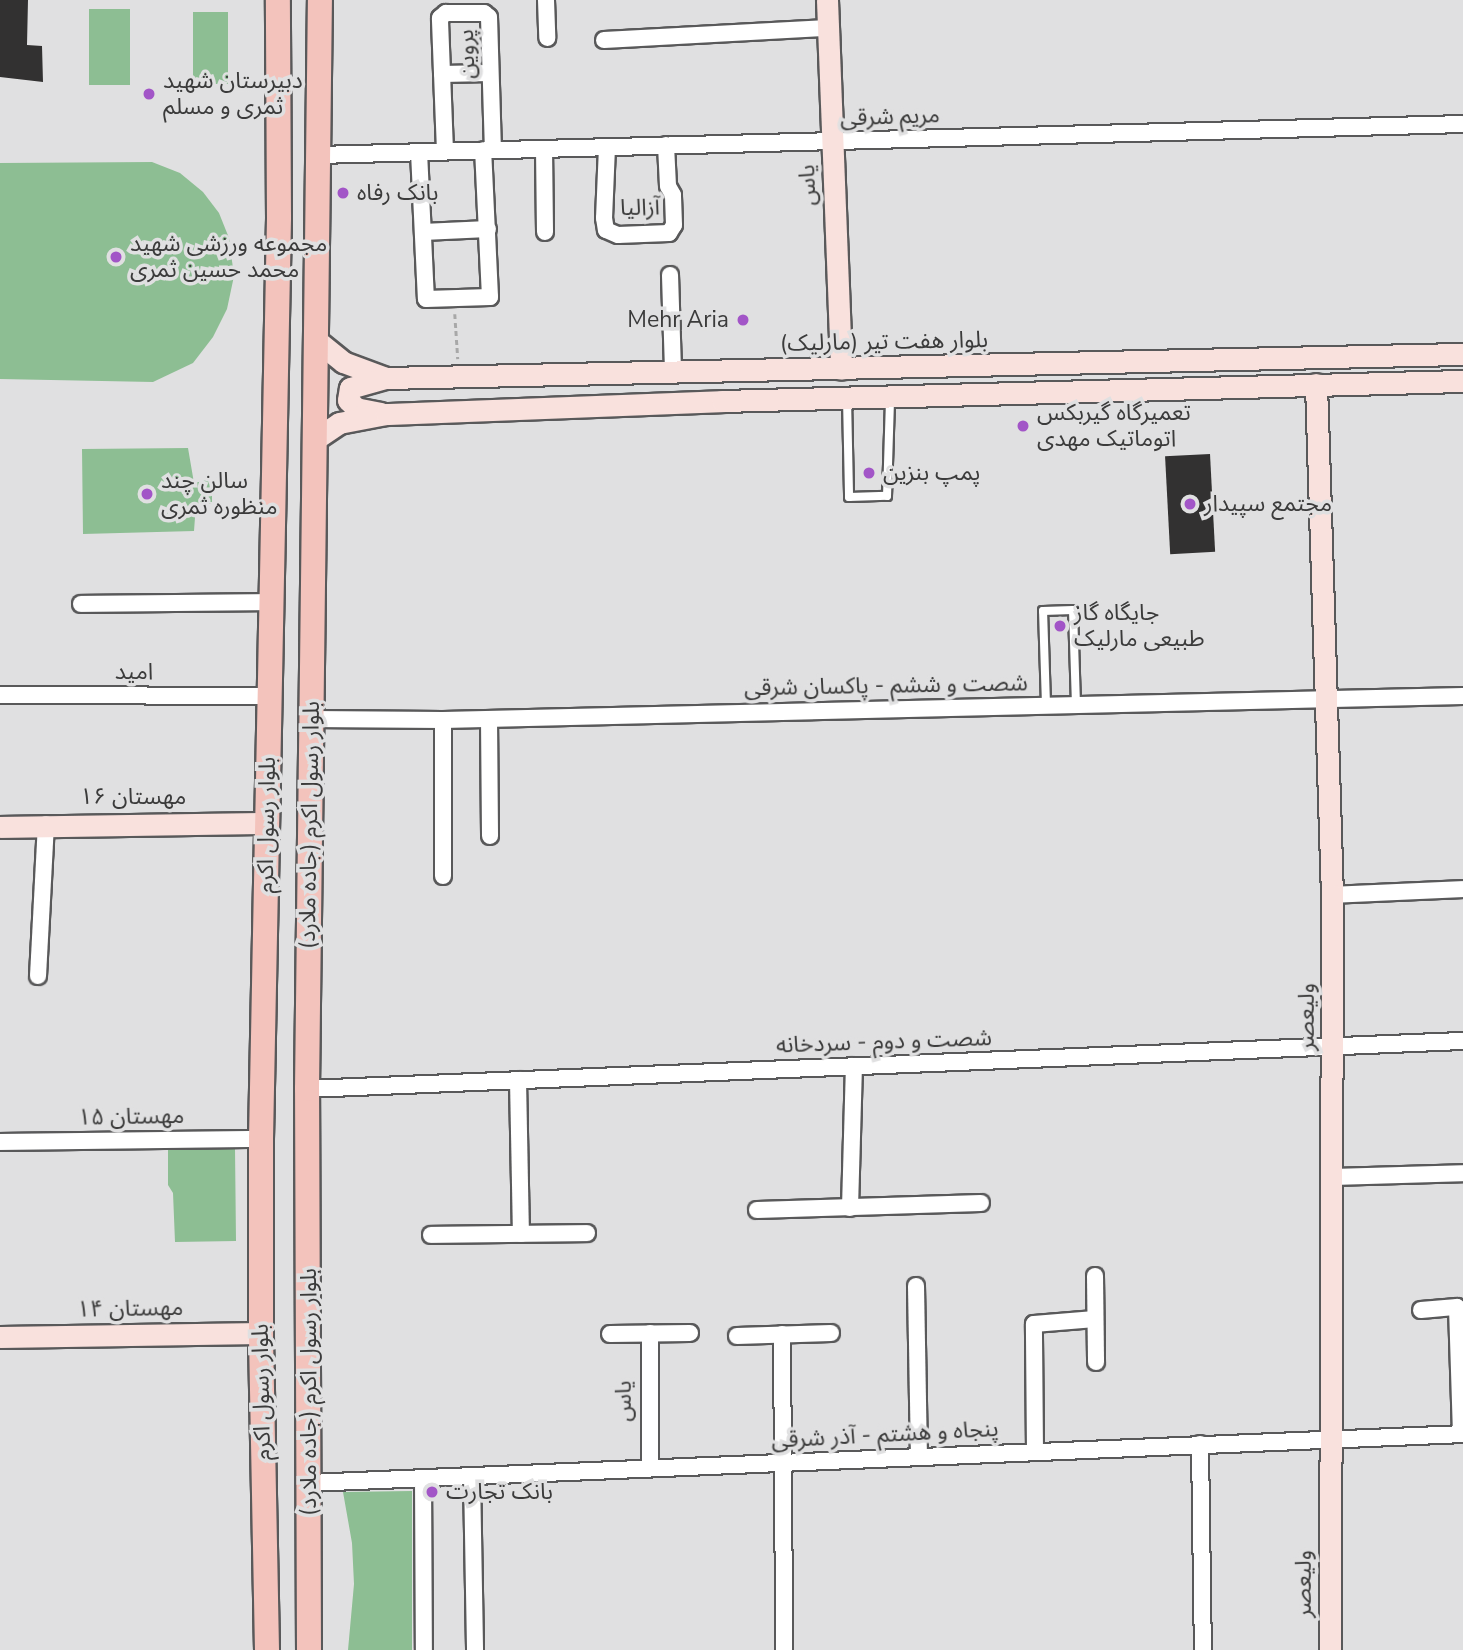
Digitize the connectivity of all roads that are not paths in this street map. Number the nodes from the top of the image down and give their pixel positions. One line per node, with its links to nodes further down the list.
1 (258, 0): 7 (main road)
2 (278, 0): 7 (main road, بلوار رسول اکرم)
3 (320, 0): 20 (main road, بلوار رسول اکرم (جاده ملارد))
4 (545, 0): 8 (street)
5 (827, 0): 6 (main road, یاس)
6 (828, 28): 9 (street); 13 (main road, یاس)
7 (276, 33): 36 (main road, بلوار رسول اکرم)
8 (547, 38)
9 (604, 40)
10 (490, 73): 11 (street); 11 (street, پروین); 17 (street, پروین)
11 (442, 74): 18 (street, پروین)
12 (1463, 124): 13 (street, مریم شرقی)
13 (832, 141): 14 (street, مریم شرقی); 27 (main road, یاس)
14 (666, 145): 15 (street, مریم شرقی); 15 (street, آزالیا)
15 (607, 147): 16 (street, مریم شرقی)
16 (544, 149): 17 (street, مریم شرقی); 23 (street)
17 (488, 150): 18 (street, مریم شرقی); 21 (street, پروین)
18 (445, 151): 19 (street, مریم شرقی)
19 (419, 152): 20 (street, مریم شرقی); 22 (street)
20 (318, 155): 25 (main road, بلوار رسول اکرم (جاده ملارد))
21 (488, 229): 22 (street); 22 (street, پروین)
22 (423, 232)
23 (545, 232)
24 (670, 275): 28 (street)
25 (316, 340): 29 (main road, بلوار هفت تیر (مارلیک)); 35 (main road, بلوار رسول اکرم (جاده ملارد))
26 (1463, 354): 27 (main road, بلوار هفت تیر (مارلیک))
27 (841, 369): 28 (main road, بلوار هفت تیر (مارلیک))
28 (673, 373): 29 (main road, بلوار هفت تیر (مارلیک))
29 (386, 378): 34 (main road)
30 (1463, 382): 31 (main road)
31 (1316, 384): 32 (main road); 41 (main road, ولیعصر)
32 (890, 397): 33 (main road); 33 (lane)
33 (847, 398): 34 (main road)
34 (386, 414): 35 (main road)
35 (314, 440): 44 (main road, بلوار رسول اکرم (جاده ملارد))
36 (270, 602): 37 (street); 39 (main road, بلوار رسول اکرم)
37 (81, 604)
38 (0, 695): 39 (street, امید)
39 (269, 696): 47 (main road, بلوار رسول اکرم)
40 (1463, 696): 41 (street, شصت و ششم - پاکسان شرقی)
41 (1325, 700): 43 (street, شصت و ششم - پاکسان شرقی); 53 (main road, ولیعصر)
42 (1046, 705): 43 (street, شصت و ششم - پاکسان شرقی); 43 (lane); 45 (street, شصت و ششم - پاکسان شرقی)
43 (1076, 705)
44 (311, 719): 46 (street, شصت و ششم - پاکسان شرقی); 59 (main road, بلوار رسول اکرم (جاده ملارد))
45 (489, 719): 46 (street, شصت و ششم - پاکسان شرقی); 50 (street)
46 (443, 720): 51 (street)
47 (267, 823): 48 (main road, مهستان ۱۶); 60 (main road, بلوار رسول اکرم)
48 (46, 824): 49 (main road, مهستان ۱۶); 54 (street)
49 (0, 827)
50 (490, 836)
51 (443, 876)
52 (1463, 890): 53 (street)
53 (1332, 895): 56 (main road, ولیعصر)
54 (38, 976)
55 (1463, 1041): 56 (street, شصت و دوم - سردخانه)
56 (1333, 1045): 57 (street, شصت و دوم - سردخانه); 63 (main road, ولیعصر)
57 (853, 1066): 58 (street, شصت و دوم - سردخانه); 65 (street)
58 (518, 1080): 59 (street, شصت و دوم - سردخانه); 68 (street)
59 (307, 1089): 92 (main road, بلوار رسول اکرم (جاده ملارد))
60 (261, 1139): 61 (street, مهستان ۱۵); 74 (main road, بلوار رسول اکرم)
61 (0, 1142)
62 (1463, 1173): 63 (street)
63 (1332, 1177): 84 (main road, ولیعصر)
64 (981, 1203): 65 (street)
65 (850, 1208): 66 (street)
66 (757, 1210)
67 (587, 1233): 68 (street)
68 (521, 1234): 69 (street)
69 (431, 1236)
70 (1095, 1276): 73 (street)
71 (916, 1286): 87 (street)
72 (1421, 1310): 83 (street)
73 (1095, 1319): 82 (street); 86 (street)
74 (261, 1333): 81 (main road, مهستان ۱۴); 93 (main road, بلوار رسول اکرم)
75 (650, 1333): 76 (street); 78 (street); 89 (street, یاس)
76 (690, 1333)
77 (831, 1333): 79 (street)
78 (610, 1334)
79 (782, 1334): 80 (street); 88 (street)
80 (737, 1336)
81 (0, 1337)
82 (1096, 1362)
83 (1462, 1434): 84 (street, پنجاه و هشتم - آذر شرقی)
84 (1330, 1438): 85 (street, پنجاه و هشتم - آذر شرقی); 99 (main road, ولیعصر)
85 (1200, 1444): 86 (street, پنجاه و هشتم - آذر شرقی); 98 (street)
86 (1035, 1451): 87 (street, پنجاه و هشتم - آذر شرقی)
87 (919, 1456): 88 (street, پنجاه و هشتم - آذر شرقی)
88 (782, 1462): 89 (street, پنجاه و هشتم - آذر شرقی); 97 (street)
89 (650, 1468): 90 (street, پنجاه و هشتم - آذر شرقی)
90 (472, 1476): 91 (street, پنجاه و هشتم - آذر شرقی); 96 (street)
91 (423, 1478): 92 (street, پنجاه و هشتم - آذر شرقی); 95 (street)
92 (309, 1483): 94 (main road, بلوار رسول اکرم (جاده ملارد))
93 (267, 1650)
94 (309, 1650)
95 (424, 1650)
96 (475, 1650)
97 (784, 1650)
98 (1203, 1650)
99 (1330, 1650)

